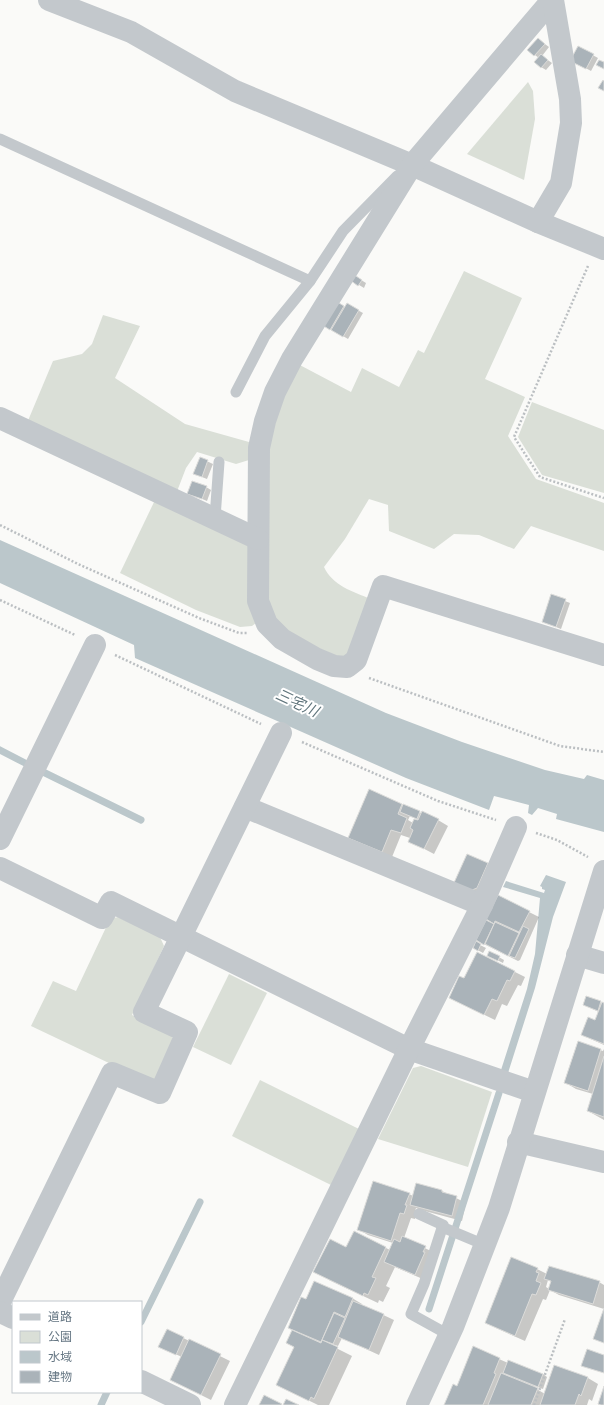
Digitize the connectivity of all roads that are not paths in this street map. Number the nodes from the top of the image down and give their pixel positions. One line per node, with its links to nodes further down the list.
1 (49, 0): 4 (street)
2 (552, 0): 4 (street); 5 (street)
3 (0, 138): 7 (lane)
4 (412, 165): 5 (street); 7 (lane); 12 (street)
5 (538, 222): 6 (street)
6 (600, 248)
7 (310, 280): 8 (lane)
8 (236, 392)
9 (0, 418): 11 (street)
10 (219, 462): 11 (lane)
11 (214, 518): 12 (street)
12 (258, 539): 14 (street)
13 (95, 645): 18 (street)
14 (604, 654)
15 (281, 733): 16 (street)
16 (245, 807): 21 (street); 22 (street)
17 (516, 827): 21 (street)
18 (0, 839)
19 (597, 865): 23 (street)
20 (0, 868): 22 (street)
21 (482, 905): 25 (street)
22 (181, 937): 25 (street); 32 (street)
23 (577, 955): 24 (street); 26 (street)
24 (604, 963)
25 (410, 1049): 26 (street); 38 (street)
26 (534, 1092): 27 (street)
27 (518, 1142): 28 (street); 31 (street)
28 (604, 1162)
29 (419, 1214): 30 (lane)
30 (444, 1229): 31 (lane); 35 (lane)
31 (485, 1245): 35 (street)
32 (0, 1302)
33 (0, 1312): 34 (street)
34 (12, 1318)
35 (450, 1335): 39 (street)
36 (142, 1381): 37 (street)
37 (190, 1405)
38 (235, 1405)
39 (417, 1405)

